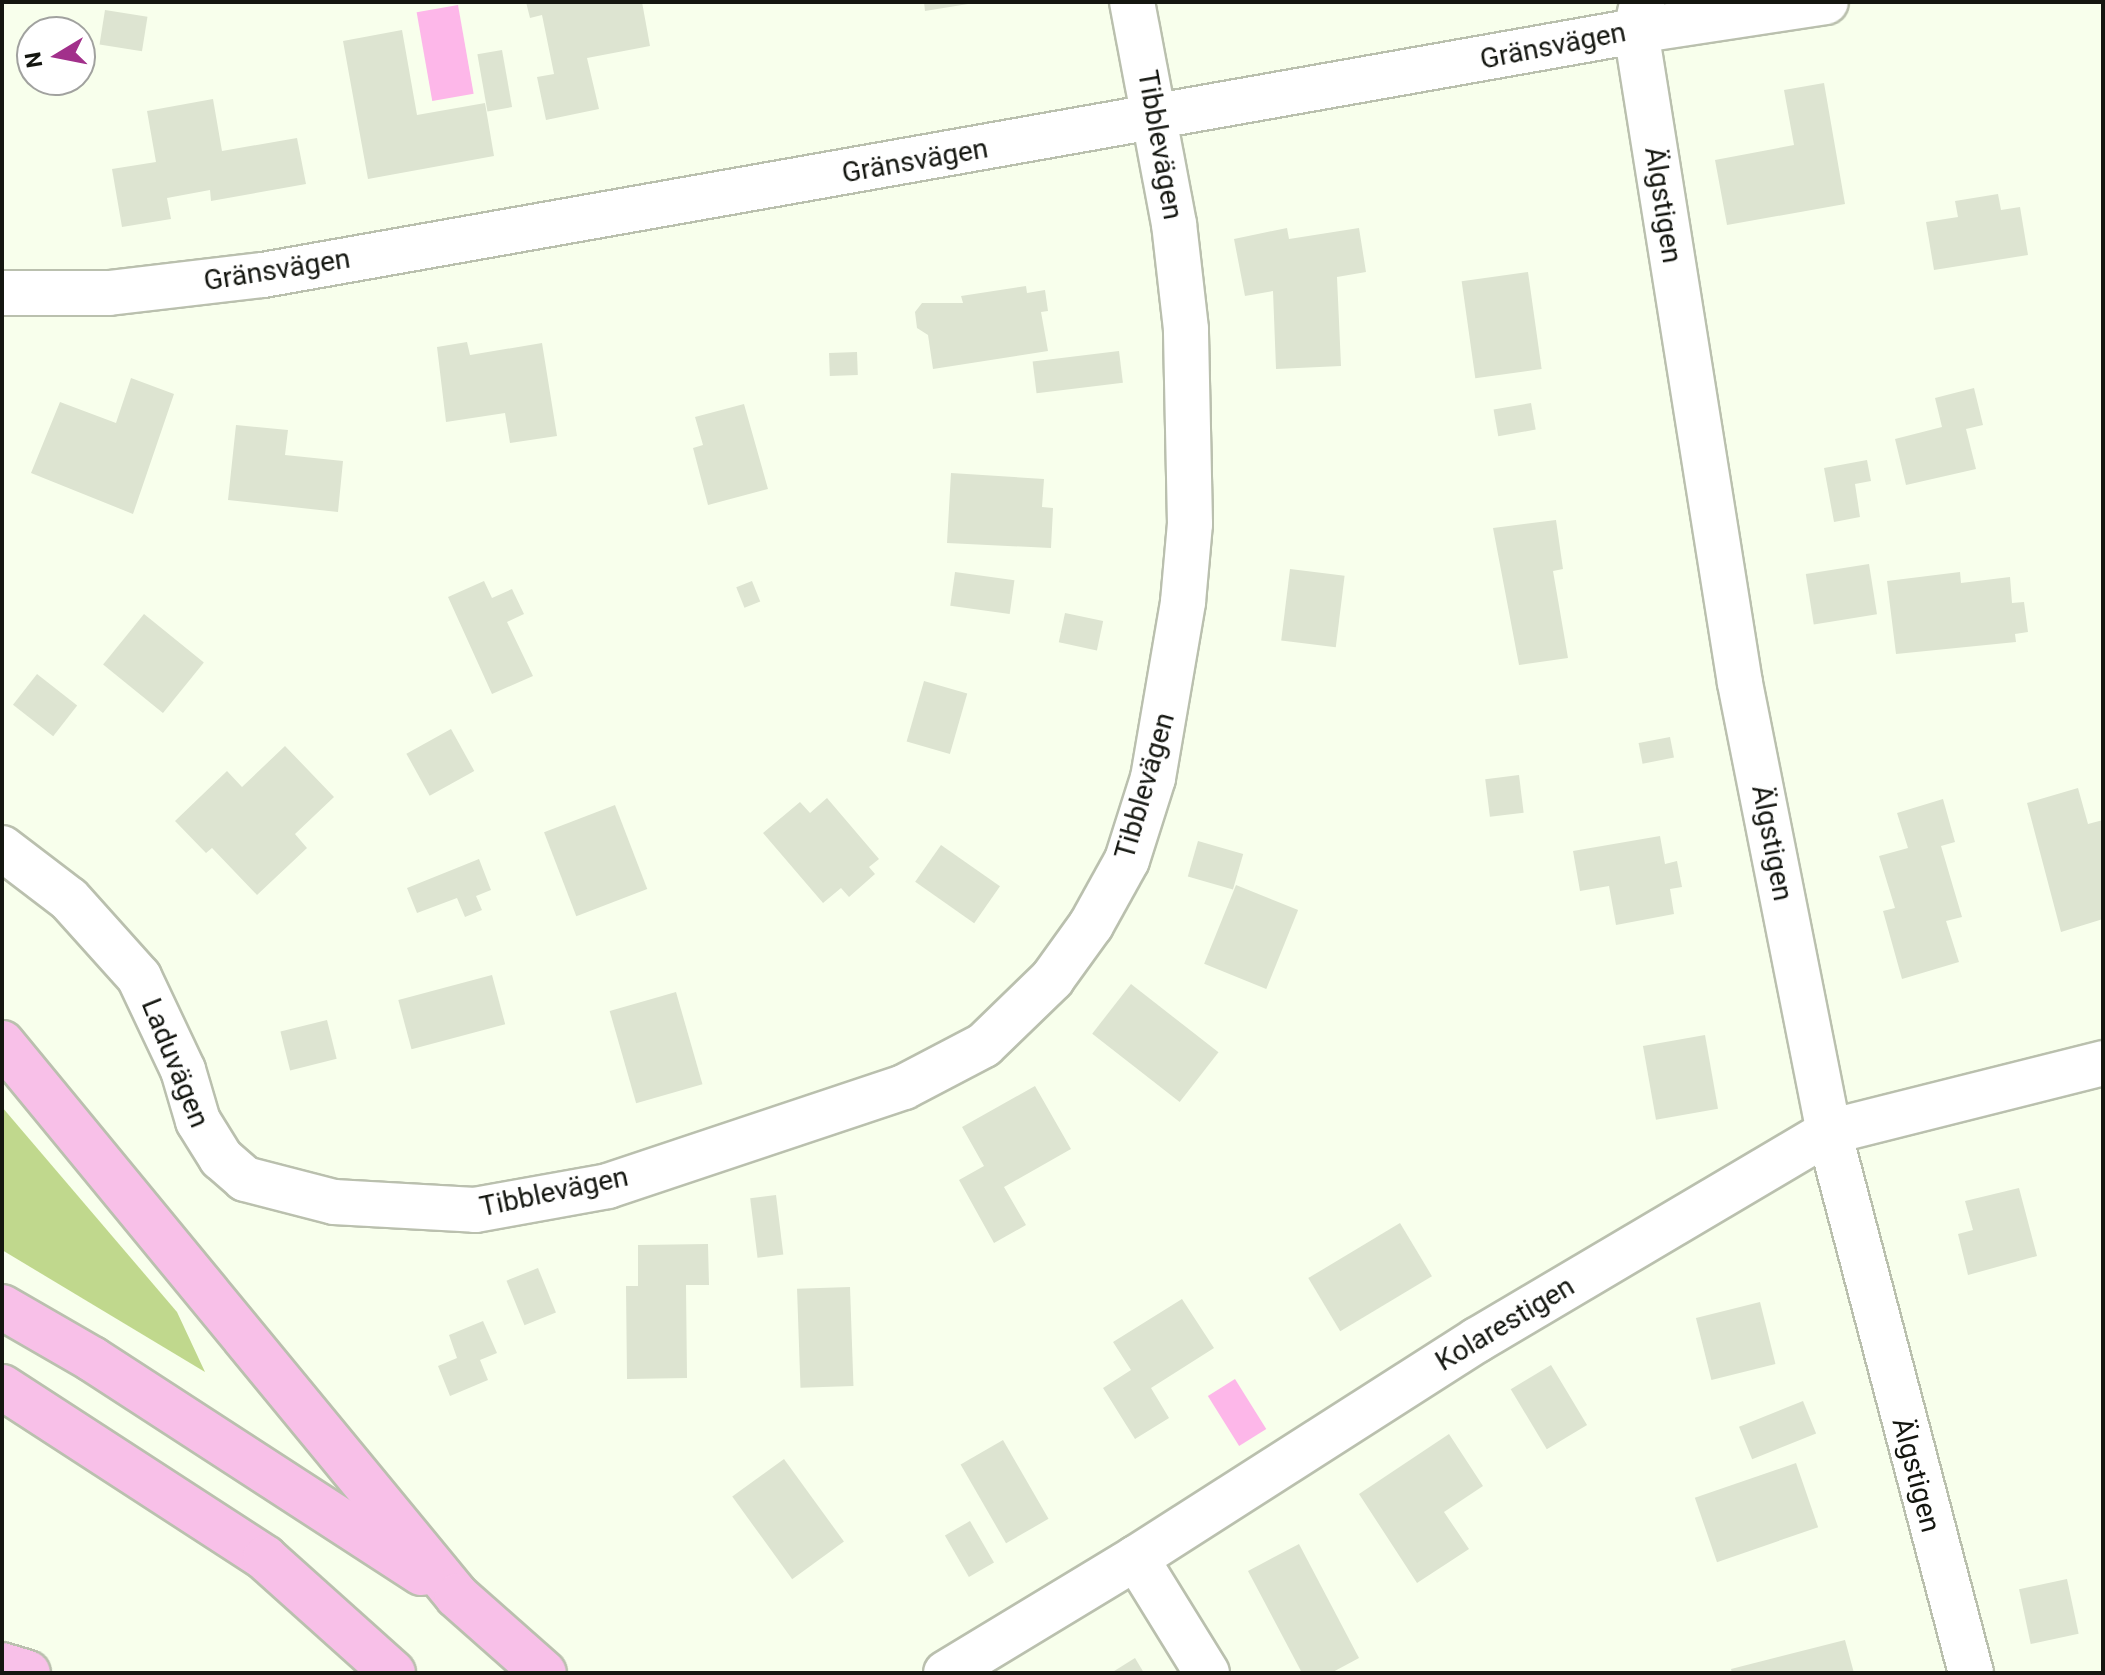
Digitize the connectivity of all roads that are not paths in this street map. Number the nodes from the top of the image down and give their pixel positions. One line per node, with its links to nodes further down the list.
1 (1132, 2): 4 (street, Tibblevägen)
2 (1826, 2): 3 (street, Gränsvägen)
3 (1639, 16): 4 (street, Gränsvägen); 9 (street, Älgstigen)
4 (1153, 120): 5 (street, Gränsvägen); 10 (street, Tibblevägen)
5 (2, 293)
6 (2, 848): 10 (street, Laduvägen)
7 (2, 1043): 14 (highway)
8 (2103, 1063): 9 (street, Kolarestigen)
9 (1829, 1132): 13 (street, Kolarestigen); 21 (street, Älgstigen)
10 (245, 1179)
11 (2, 1307): 14 (highway)
12 (2, 1387): 17 (highway)
13 (1136, 1558): 19 (street, Kolarestigen); 20 (street)
14 (457, 1596): 18 (highway)
15 (2, 1665): 16 (highway)
16 (28, 1673)
17 (393, 1673)
18 (544, 1673)
19 (946, 1673)
20 (1207, 1673)
21 (1971, 1673)

